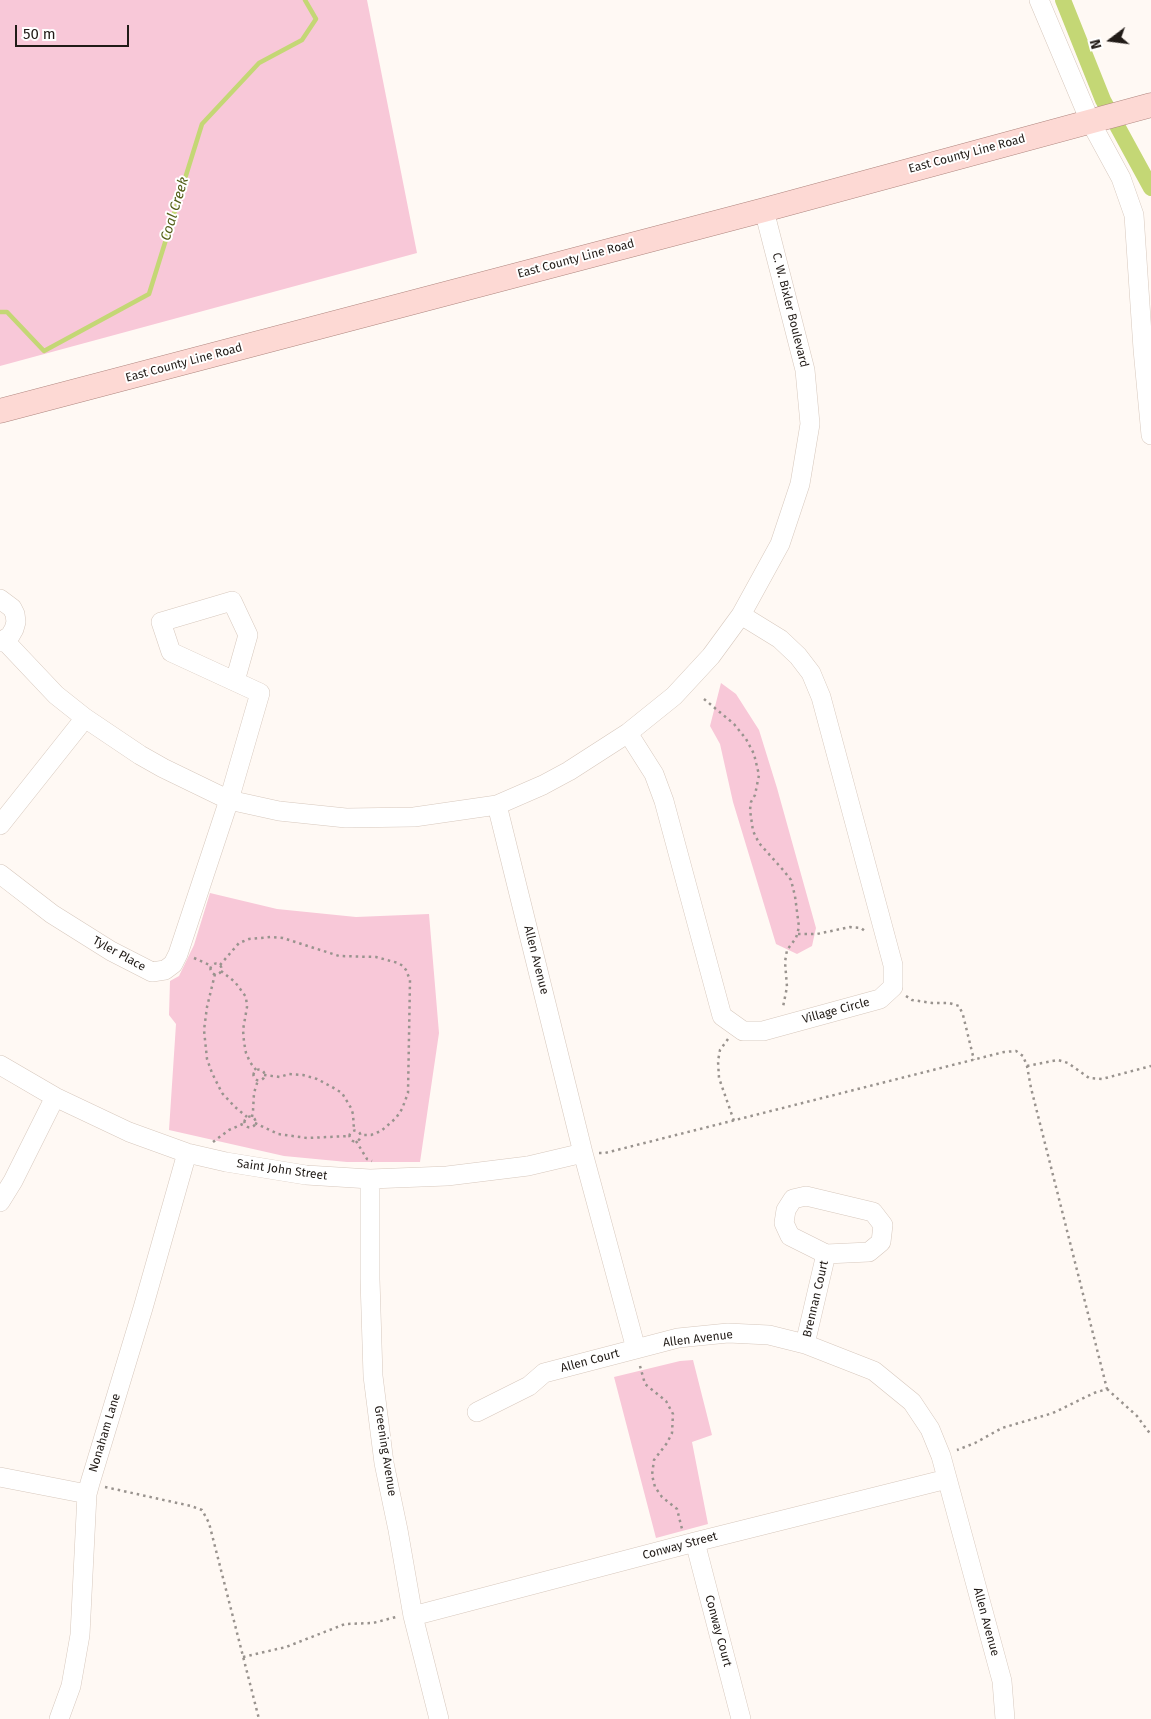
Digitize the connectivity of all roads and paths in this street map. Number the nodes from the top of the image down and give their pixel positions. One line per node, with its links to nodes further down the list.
1 (1039, 0): 3 (street)
2 (1151, 104): 3 (main road, East County Line Road)
3 (1091, 121): 4 (main road, East County Line Road); 6 (street)
4 (764, 210): 5 (main road, East County Line Road); 8 (street, C. W. Bixler Boulevard)
5 (0, 411)
6 (1151, 435)
7 (2, 598): 9 (street)
8 (741, 615): 13 (street, C. W. Bixler Boulevard); 23 (street)
9 (2, 641): 12 (street, C. W. Bixler Boulevard)
10 (234, 681): 10 (street); 14 (street, Tyler Place)
11 (704, 699): 19 (path)
12 (85, 718): 14 (street, C. W. Bixler Boulevard); 16 (street)
13 (628, 733): 15 (street, C. W. Bixler Boulevard); 25 (street)
14 (229, 800): 15 (street, C. W. Bixler Boulevard); 17 (street, Tyler Place)
15 (497, 805): 44 (street, Allen Avenue)
16 (0, 825)
17 (0, 874)
18 (867, 932): 19 (path)
19 (798, 934): 24 (path)
20 (220, 965): 21 (path); 22 (path); 40 (path)
21 (221, 971): 22 (path); 30 (path)
22 (215, 974): 34 (path)
23 (893, 987): 25 (street, Village Circle); 26 (path)
24 (783, 1008)
25 (736, 1026): 36 (path)
26 (974, 1060): 28 (path); 36 (path)
27 (0, 1065): 33 (street, Saint John Street)
28 (1027, 1066): 29 (path); 51 (path)
29 (1151, 1066)
30 (256, 1070): 31 (path); 32 (path)
31 (264, 1075): 32 (path); 39 (path)
32 (258, 1080): 35 (path)
33 (55, 1097): 43 (street, Saint John Street); 47 (street)
34 (247, 1117): 35 (path); 38 (path)
35 (252, 1117): 37 (path)
36 (734, 1121): 44 (path)
37 (255, 1123): 38 (path); 41 (path)
38 (245, 1124): 45 (path)
39 (354, 1130): 40 (path); 41 (path)
40 (361, 1135): 42 (path)
41 (350, 1136): 42 (path)
42 (356, 1141): 46 (path)
43 (187, 1153): 45 (street, Saint John Street); 57 (street, Nonaham Lane)
44 (583, 1153): 46 (street, Saint John Street); 50 (street, Allen Avenue)
45 (208, 1158): 46 (street, Saint John Street)
46 (376, 1179): 59 (street, Greening Avenue)
47 (0, 1202)
48 (826, 1254): 48 (street, Brennan Court); 49 (street, Brennan Court)
49 (805, 1344): 50 (street, Allen Avenue); 54 (street, Allen Avenue)
50 (636, 1349): 52 (street, Allen Court); 58 (path)
51 (1107, 1389): 53 (path); 54 (path)
52 (477, 1412)
53 (1151, 1435)
54 (941, 1456): 56 (street, Allen Avenue)
55 (0, 1477): 57 (street)
56 (947, 1479): 58 (street, Conway Street); 65 (street, Allen Avenue)
57 (88, 1489): 60 (path); 61 (street, Nonaham Lane)
58 (690, 1543): 59 (street, Conway Street); 64 (street, Conway Court)
59 (413, 1614): 60 (path); 63 (street, Greening Avenue)
60 (243, 1657): 62 (path)
61 (59, 1719)
62 (259, 1719)
63 (439, 1719)
64 (741, 1719)
65 (1005, 1719)

